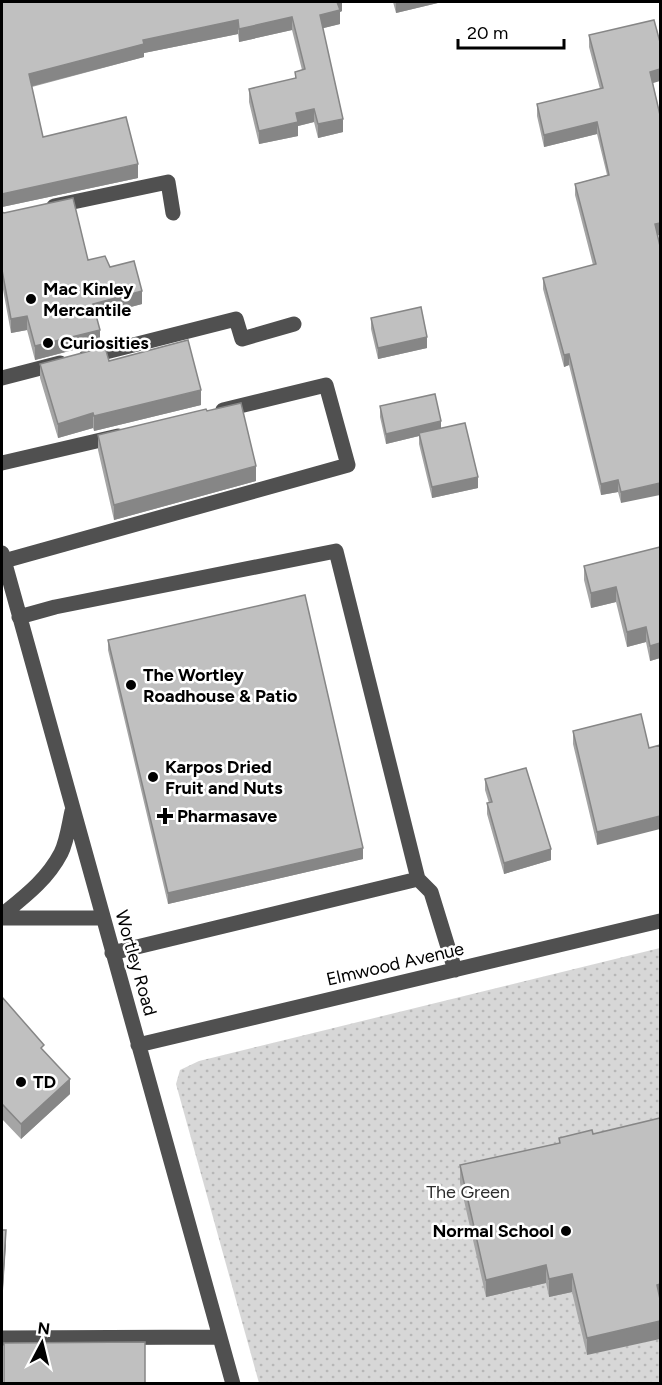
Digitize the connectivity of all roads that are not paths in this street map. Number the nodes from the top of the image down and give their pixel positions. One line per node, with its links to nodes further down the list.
1 (35, 210): 2 (street)
2 (173, 213)
3 (294, 324): 4 (street)
4 (2, 378)
5 (211, 413): 8 (street)
6 (130, 433): 7 (street)
7 (2, 463)
8 (3, 557): 9 (street, Wortley Road)
9 (19, 617): 10 (street, Wortley Road); 11 (street)
10 (73, 808): 12 (street); 13 (street, Wortley Road)
11 (418, 879): 15 (street); 16 (street)
12 (2, 917): 13 (street)
13 (103, 918): 15 (street, Wortley Road)
14 (660, 921): 16 (street, Elmwood Avenue)
15 (112, 953): 17 (street, Wortley Road)
16 (455, 970): 17 (street, Elmwood Avenue)
17 (138, 1045): 18 (street, Wortley Road)
18 (220, 1337): 19 (street); 20 (street, Wortley Road)
19 (2, 1338)
20 (233, 1383)

